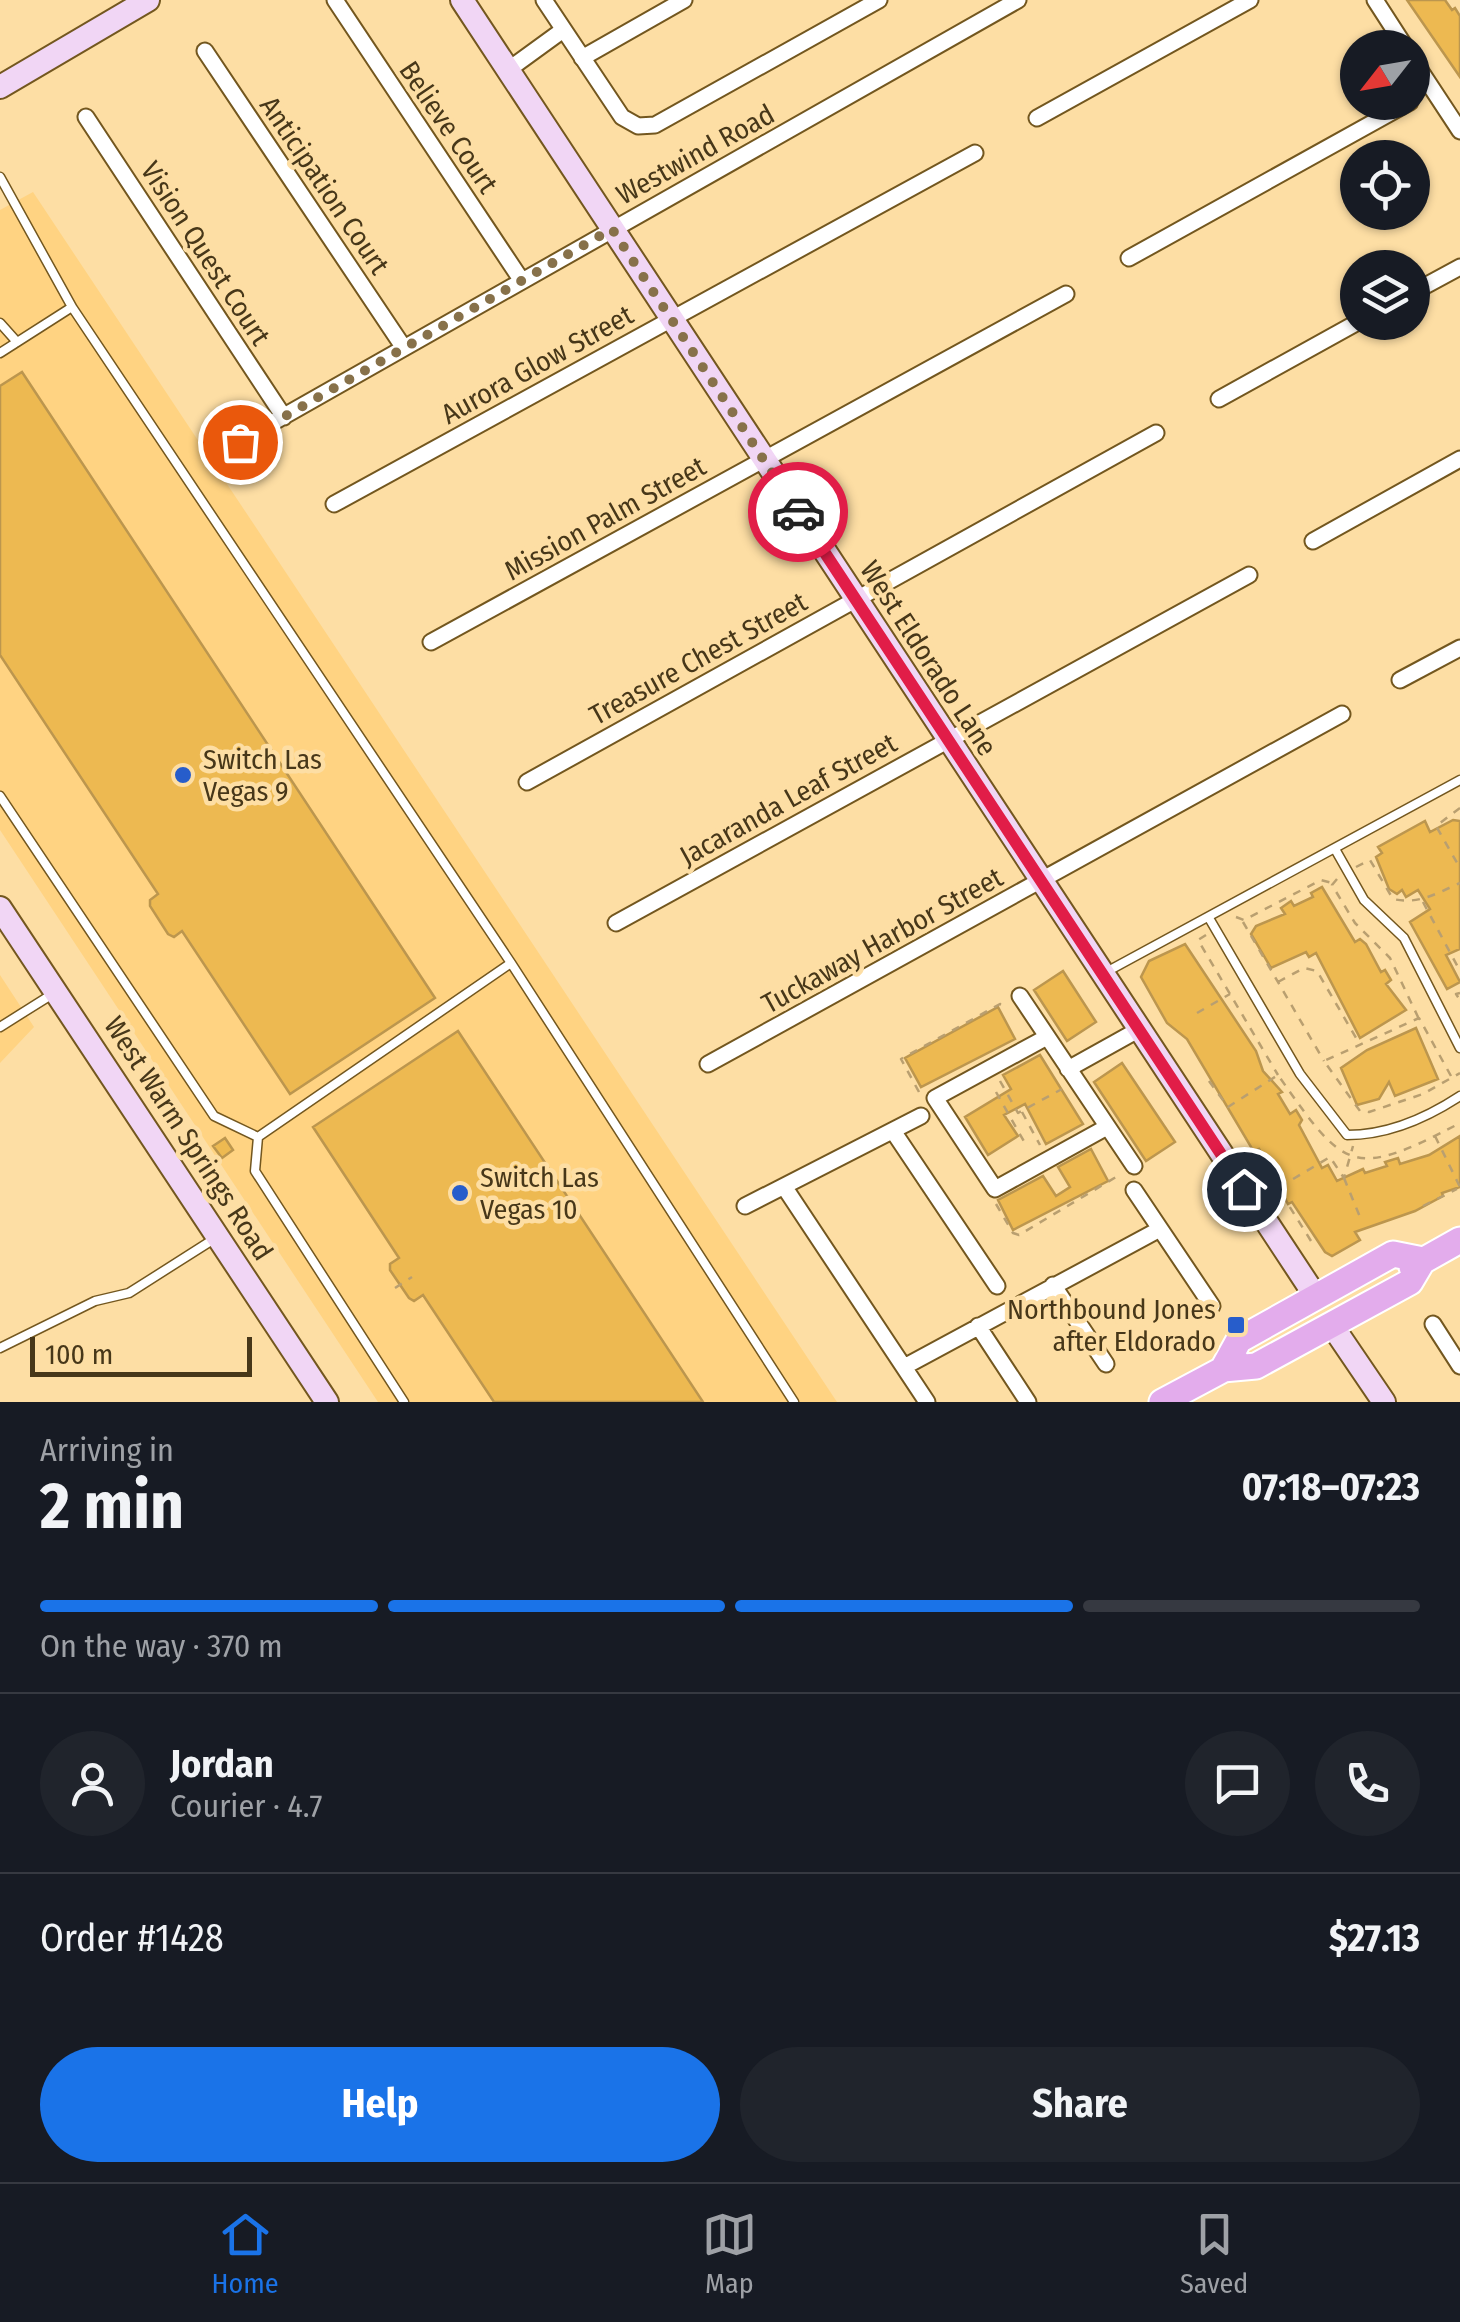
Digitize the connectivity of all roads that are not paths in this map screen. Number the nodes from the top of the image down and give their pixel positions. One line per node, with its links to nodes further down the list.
1 (148, 0): 16 (street)
2 (335, 0): 28 (street, Believe Court)
3 (462, 0): 14 (street, West Eldorado Lane)
4 (544, 0): 10 (street)
5 (684, 0): 13 (street)
6 (879, 0): 13 (street)
7 (1018, 0): 25 (street, Westwind Road)
8 (1250, 0): 20 (street)
9 (1375, 0): 11 (street)
10 (563, 30): 13 (street); 14 (street)
11 (1394, 30)
12 (205, 51): 36 (street, Anticipation Court)
13 (582, 58)
14 (508, 70): 25 (street, West Eldorado Lane)
15 (1430, 85): 17 (street)
16 (0, 88)
17 (1433, 90): 18 (street); 22 (street)
18 (1430, 92)
19 (86, 117): 39 (street, Vision Quest Court)
20 (1037, 118)
21 (1378, 120): 26 (street)
22 (1460, 131)
23 (975, 153): 32 (street, Aurora Glow Street)
24 (0, 177): 31 (lane)
25 (612, 229): 28 (street, Westwind Road); 32 (street, West Eldorado Lane)
26 (1129, 258)
27 (1460, 266): 29 (street)
28 (522, 281): 36 (street, Westwind Road)
29 (1430, 283)
30 (1066, 294): 43 (street, Mission Palm Street)
31 (72, 306): 35 (lane); 61 (lane)
32 (672, 320): 43 (street, West Eldorado Lane); 44 (street, Aurora Glow Street)
33 (0, 323): 35 (lane)
34 (1340, 332): 38 (street)
35 (16, 342): 37 (lane)
36 (404, 348): 39 (street, Westwind Road)
37 (0, 353)
38 (1219, 400)
39 (284, 417): 41 (street, Westwind Road)
40 (1156, 434): 47 (street, Treasure Chest Street)
41 (240, 442)
42 (1460, 459): 45 (street)
43 (764, 460): 47 (street, West Eldorado Lane); 48 (street, Mission Palm Street)
44 (334, 504)
45 (1312, 541)
46 (1249, 575): 52 (street, Jacaranda Leaf Street)
47 (855, 600): 52 (street, West Eldorado Lane); 54 (street, Treasure Chest Street)
48 (431, 642)
49 (1460, 648): 50 (street)
50 (1400, 680)
51 (1342, 714): 57 (street, Tuckaway Harbor Street)
52 (947, 740): 57 (street, West Eldorado Lane); 60 (street, Jacaranda Leaf Street)
53 (1460, 780): 56 (lane)
54 (527, 782)
55 (0, 796): 75 (lane)
56 (1335, 849): 59 (lane); 68 (lane)
57 (1040, 882): 62 (street, West Eldorado Lane); 69 (street, Tuckaway Harbor Street)
58 (0, 908): 63 (street, West Warm Springs Road)
59 (1211, 922): 62 (lane); 71 (lane)
60 (616, 923)
61 (511, 963): 75 (lane); 98 (lane)
62 (1102, 975): 66 (street, West Eldorado Lane)
63 (56, 992): 65 (lane); 81 (street, West Warm Springs Road)
64 (1020, 996): 67 (street)
65 (0, 1027)
66 (1138, 1030): 70 (street); 86 (street, West Eldorado Lane)
67 (1047, 1036): 70 (street); 73 (street)
68 (1460, 1048)
69 (708, 1064)
70 (1068, 1069): 73 (street)
71 (1460, 1096)
72 (921, 1116): 74 (street)
73 (1108, 1127): 76 (street)
74 (893, 1131): 77 (street); 85 (street)
75 (258, 1137): 97 (lane)
76 (1134, 1166)
77 (786, 1188): 79 (street); 94 (street)
78 (1134, 1190): 80 (street)
79 (745, 1206)
80 (1160, 1229): 84 (street); 87 (street)
81 (218, 1236): 91 (lane); 96 (street, West Warm Springs Road)
82 (1460, 1240): 83 (main road)
83 (1423, 1260): 86 (main road); 88 (main road)
84 (1053, 1285): 90 (street); 92 (street)
85 (997, 1286)
86 (1316, 1297): 95 (main road)
87 (1212, 1306)
88 (1332, 1324): 95 (main road); 102 (street)
89 (1433, 1324): 93 (street)
90 (978, 1326): 94 (street); 100 (street)
91 (0, 1348)
92 (1106, 1364)
93 (1460, 1366)
94 (904, 1367): 99 (street)
95 (1223, 1368): 101 (main road)
96 (327, 1402)
97 (404, 1402)
98 (794, 1402)
99 (928, 1402)
100 (1028, 1402)
101 (1162, 1402)
102 (1384, 1402)

